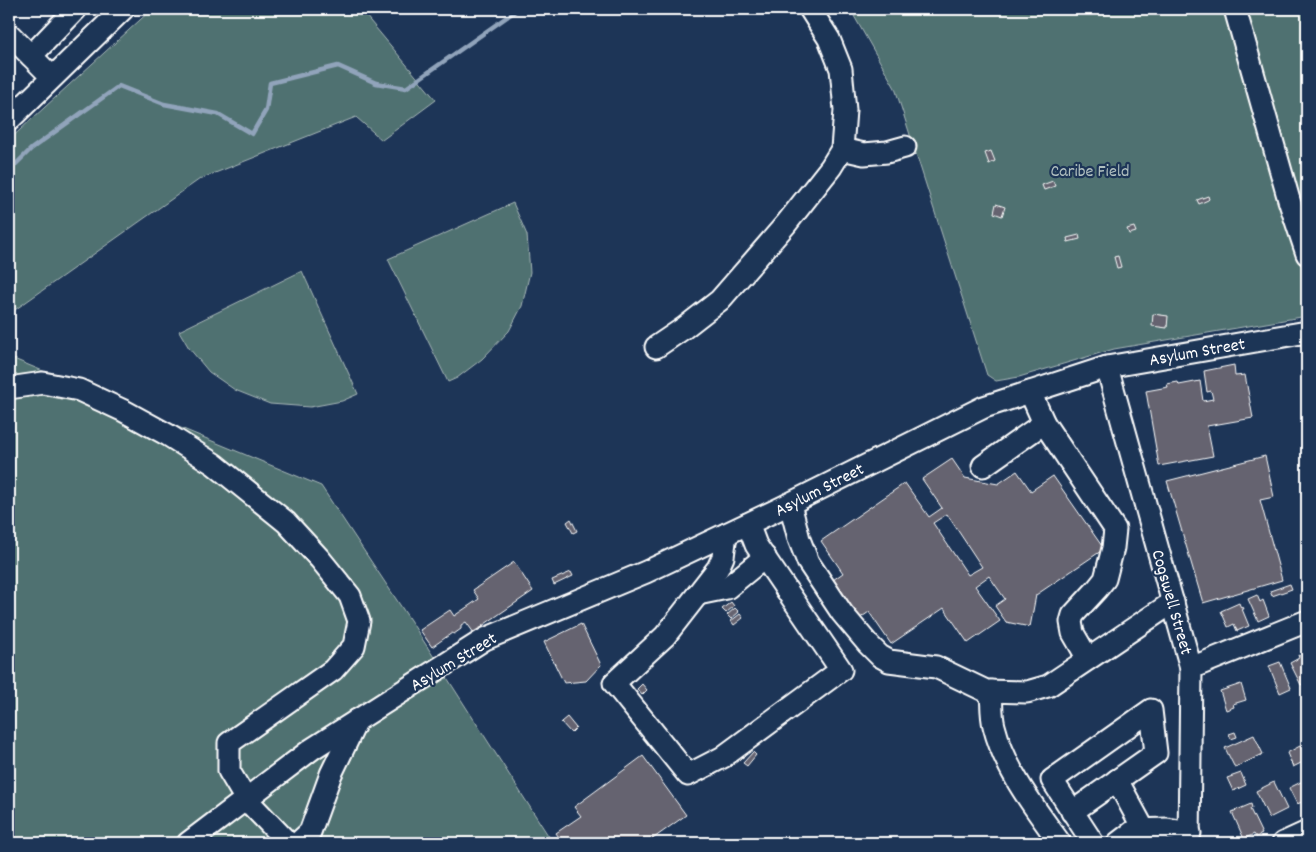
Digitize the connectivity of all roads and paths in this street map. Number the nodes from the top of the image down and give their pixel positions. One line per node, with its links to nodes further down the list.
1 (76, 9): 6 (street)
2 (123, 9): 7 (street)
3 (810, 9): 10 (street)
4 (1235, 9): 11 (street)
5 (9, 34): 6 (street)
6 (31, 56): 7 (street)
7 (52, 78): 8 (street)
8 (9, 120)
9 (905, 147): 10 (street)
10 (842, 149): 13 (street)
11 (1307, 254)
12 (1307, 332): 14 (street, Asylum Street)
13 (656, 347)
14 (1107, 367): 16 (street, Asylum Street); 24 (street, Cogswell Street)
15 (9, 388): 31 (street)
16 (1030, 392): 17 (street); 19 (street, Asylum Street)
17 (1044, 423): 18 (street); 26 (street)
18 (983, 466)
19 (790, 504): 20 (street, Asylum Street); 28 (street)
20 (748, 524): 21 (street, Asylum Street); 22 (street)
21 (726, 534): 23 (street); 29 (street, Asylum Street)
22 (765, 557): 23 (street); 23 (street)
23 (698, 594)
24 (1173, 602): 26 (street); 27 (street, Cogswell Street)
25 (1307, 621): 27 (street)
26 (1088, 659): 28 (street)
27 (1192, 668): 35 (street, Cogswell Street)
28 (991, 691): 39 (street)
29 (357, 720): 31 (street, Asylum Street); 38 (street)
30 (1117, 780): 32 (street); 32 (street); 33 (street)
31 (245, 798): 36 (street, Asylum Street); 37 (street)
32 (1072, 812): 40 (street)
33 (1144, 830): 35 (street); 41 (street)
34 (1307, 832): 42 (street)
35 (1189, 838)
36 (188, 843)
37 (288, 843)
38 (298, 843)
39 (1060, 843)
40 (1093, 843)
41 (1118, 843)
42 (1283, 843)

